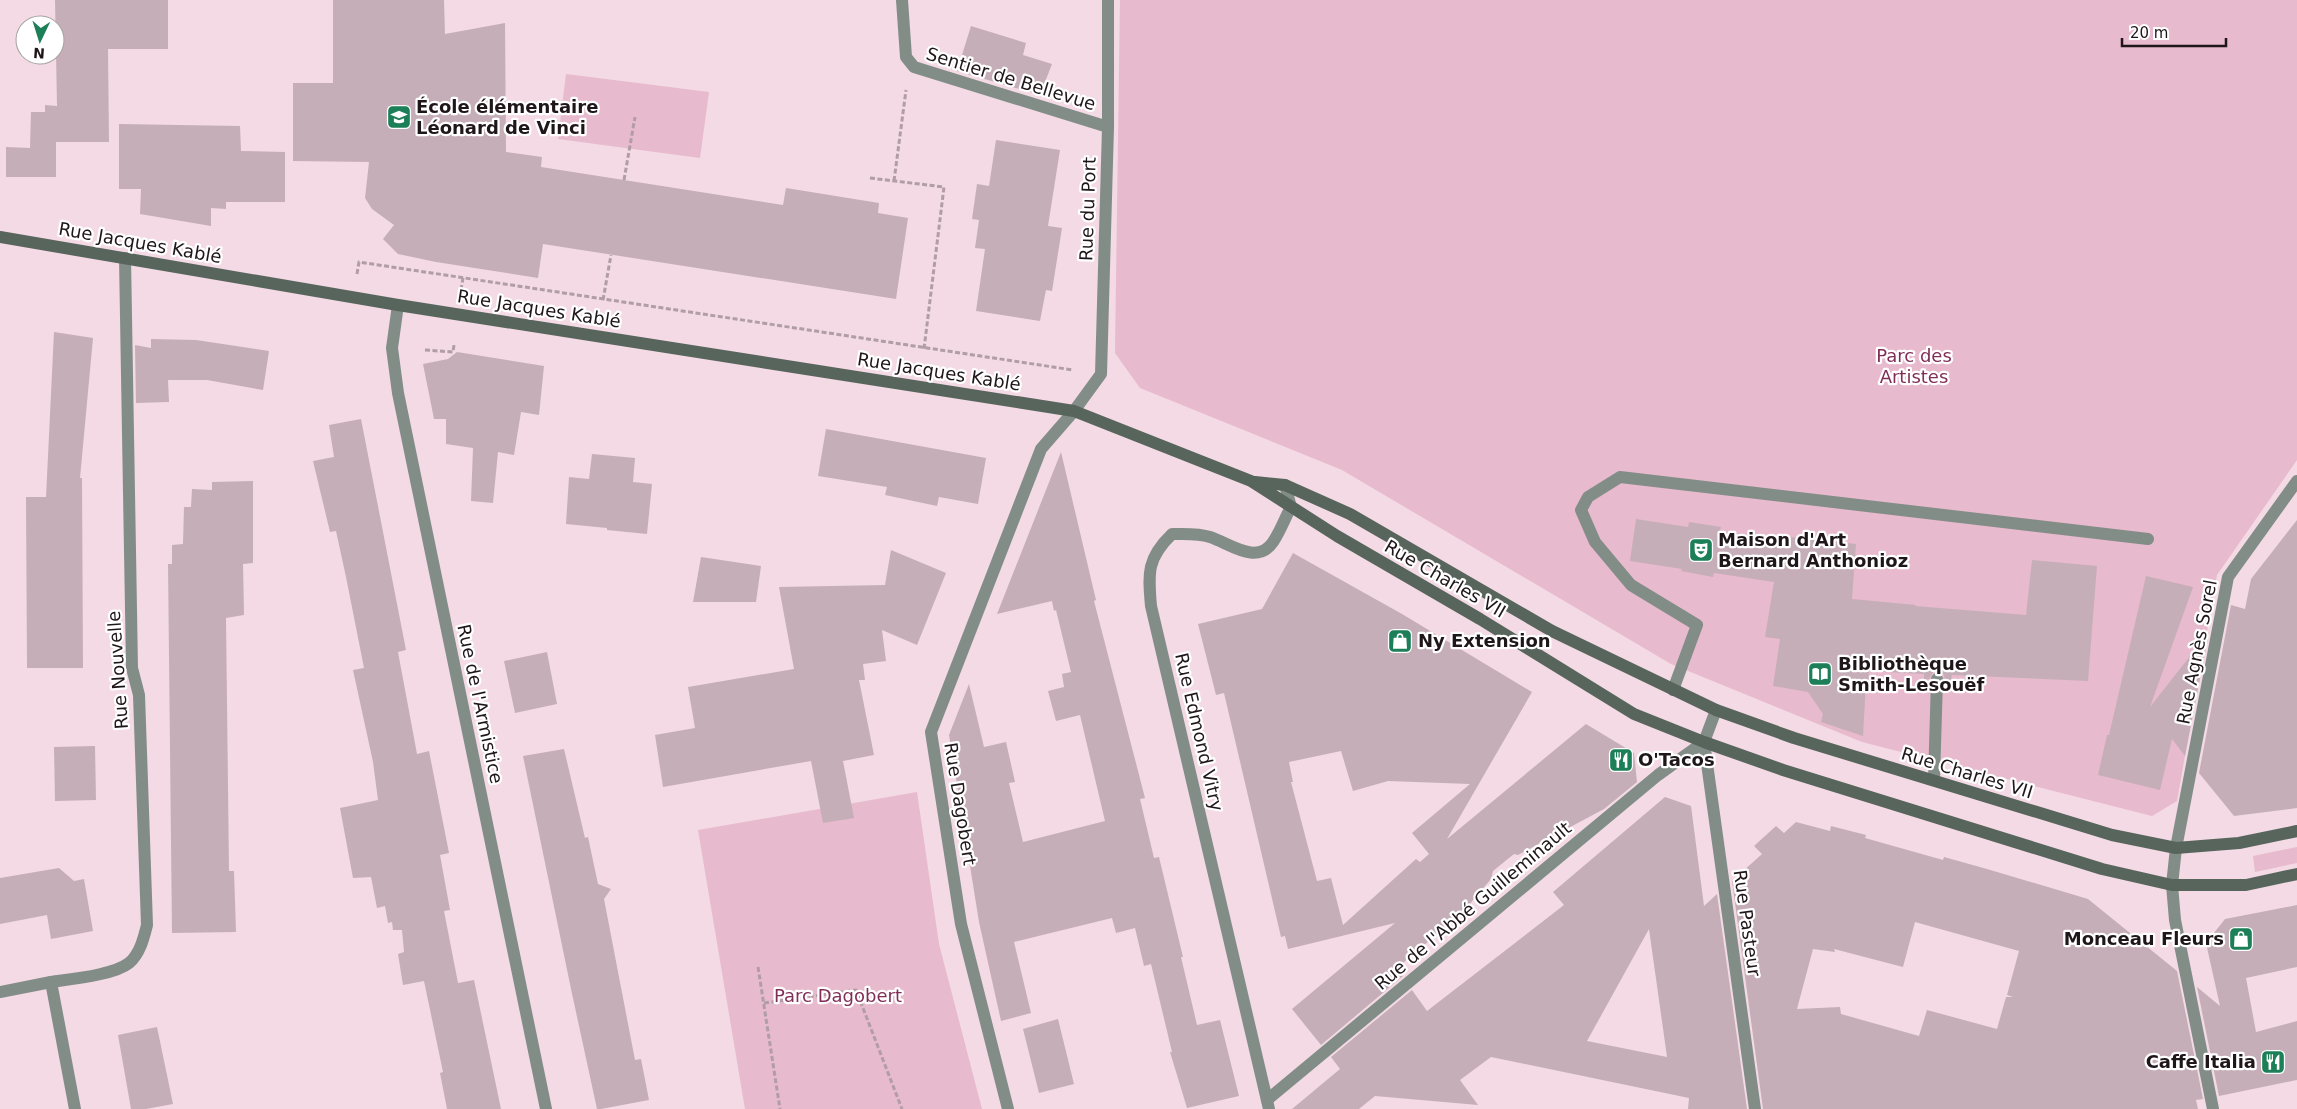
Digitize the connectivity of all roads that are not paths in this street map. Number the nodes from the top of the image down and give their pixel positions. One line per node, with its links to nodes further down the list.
1 (902, 0): 3 (street, Sentier de Bellevue)
2 (1108, 0): 3 (street, Rue du Port)
3 (1108, 126): 7 (street, Rue du Port)
4 (0, 237): 5 (main road, Rue Jacques Kablé)
5 (125, 258): 6 (main road, Rue Jacques Kablé); 22 (street, Rue Nouvelle)
6 (398, 305): 7 (main road, Rue Jacques Kablé); 26 (street, Rue de l'Armistice)
7 (1074, 411): 8 (main road, Rue Charles VII); 27 (street, Rue Dagobert)
8 (1251, 481): 10 (main road, Rue Charles VII); 11 (main road, Rue Charles VII)
9 (2297, 481): 19 (street, Rue Agnès Sorel)
10 (1285, 485): 11 (street); 14 (main road, Rue Charles VII)
11 (1290, 507): 16 (main road, Rue Charles VII); 24 (street, Rue Edmond Vitry)
12 (2148, 539): 14 (street)
13 (1937, 680): 17 (street)
14 (1674, 690): 15 (main road, Rue Charles VII)
15 (1716, 710): 16 (street); 17 (main road, Rue Charles VII)
16 (1704, 742): 21 (main road, Rue Charles VII); 24 (street, Rue de l'Abbé Guilleminault); 28 (street, Rue Pasteur)
17 (1934, 780): 19 (main road, Rue Charles VII)
18 (2297, 831): 19 (main road, Rue Charles VII)
19 (2176, 848): 21 (street)
20 (2297, 874): 21 (main road, Rue Charles VII)
21 (2172, 885): 29 (street)
22 (51, 982): 23 (street); 25 (street)
23 (0, 992)
24 (1268, 1104)
25 (75, 1109)
26 (546, 1109)
27 (1008, 1109)
28 (1755, 1109)
29 (2213, 1109)

